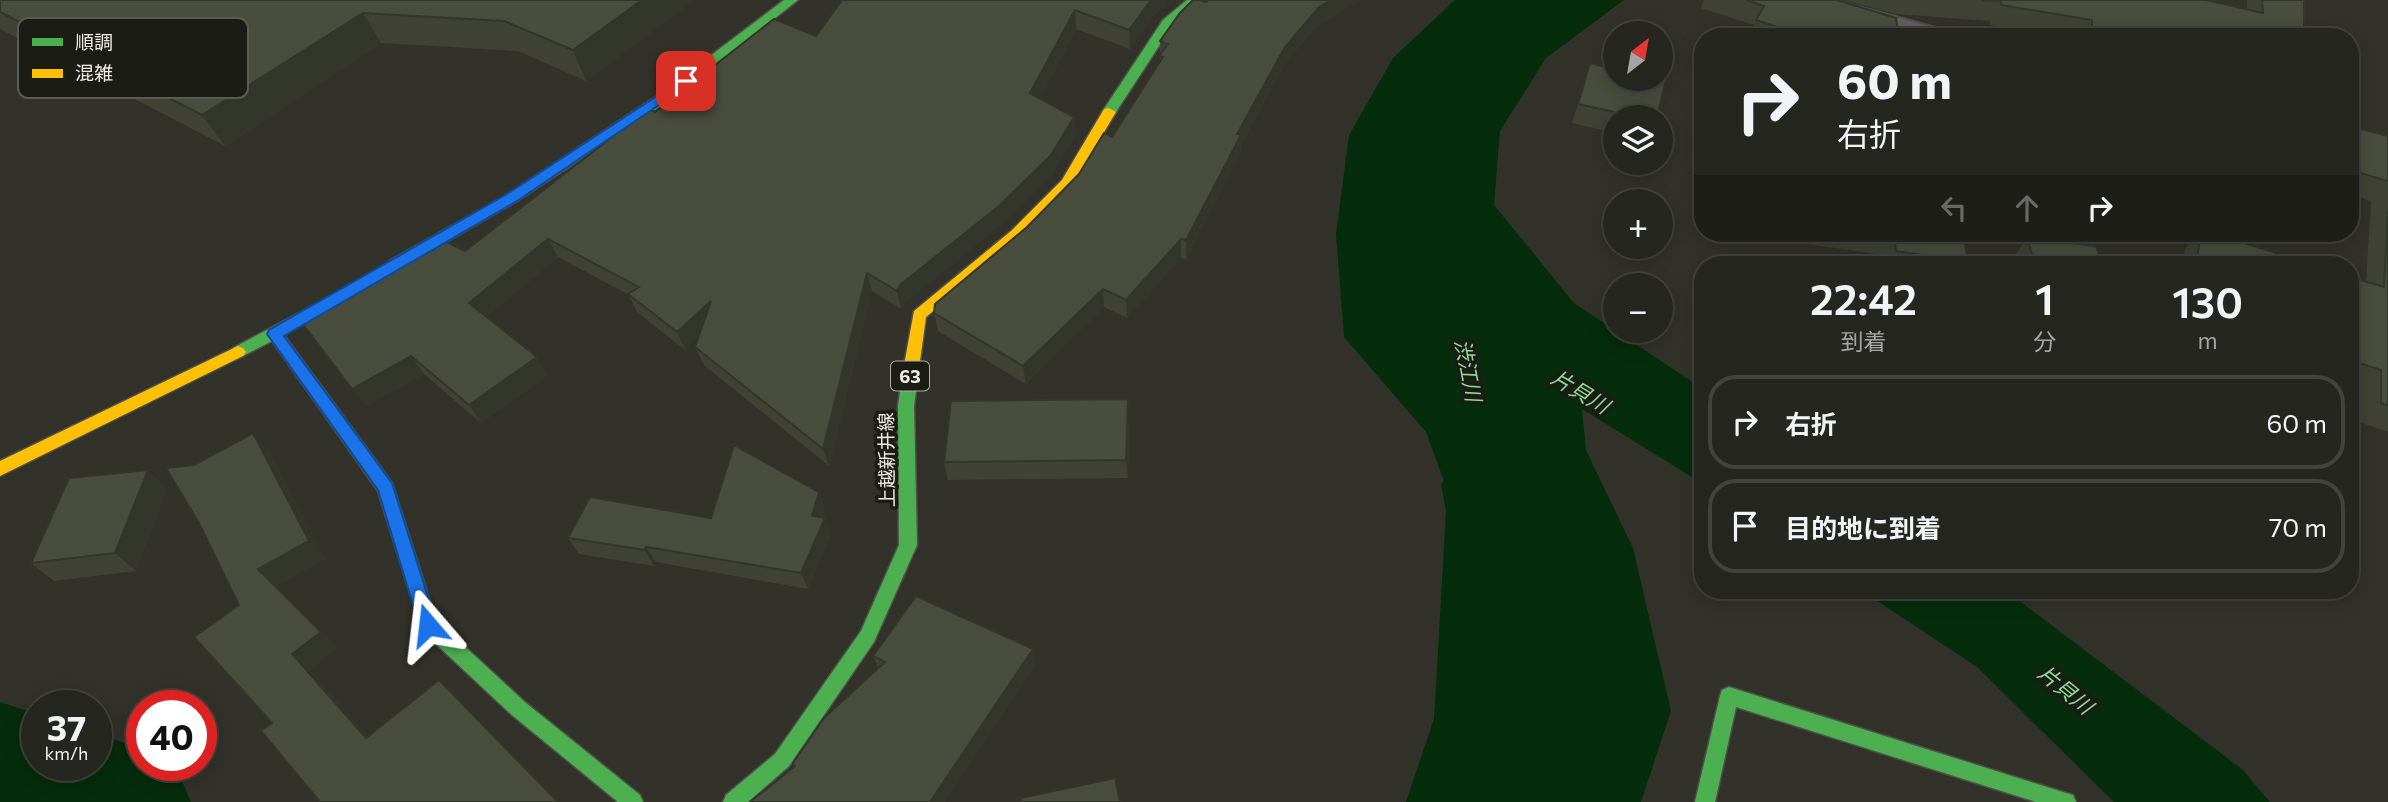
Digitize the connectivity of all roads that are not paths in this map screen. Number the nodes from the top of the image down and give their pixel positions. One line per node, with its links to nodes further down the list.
1 (792, 0): 5 (street)
2 (1194, 0): 10 (street, 上越新井線 / 63)
3 (1802, 0): 4 (street)
4 (1893, 28)
5 (381, 273)
6 (358, 286): 7 (street)
7 (275, 334): 8 (street); 9 (street)
8 (0, 470)
9 (633, 802)
10 (733, 802)
11 (1705, 802): 12 (street)
12 (2066, 802)

